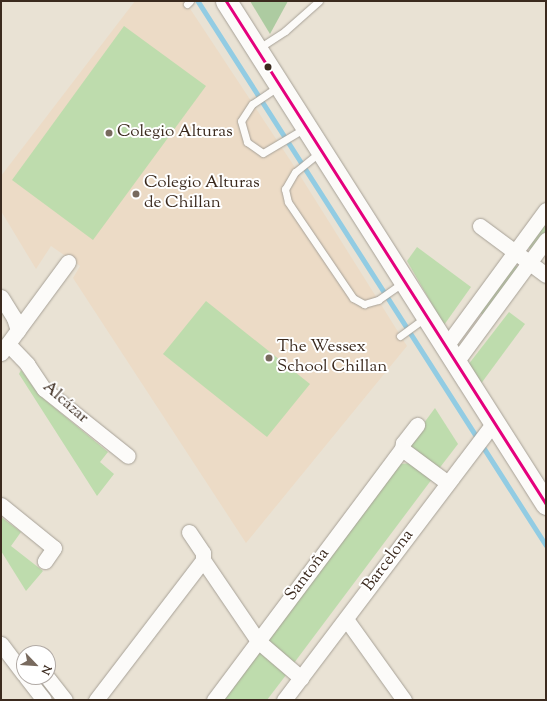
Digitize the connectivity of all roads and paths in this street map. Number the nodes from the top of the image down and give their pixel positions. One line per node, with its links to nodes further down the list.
1 (226, 1): 3 (main road)
2 (319, 1): 3 (lane)
3 (257, 49): 4 (main road)
4 (274, 89): 5 (main road); 5 (lane)
5 (299, 132): 6 (main road)
6 (315, 155): 14 (main road); 14 (lane)
7 (546, 210): 10 (street)
8 (480, 226): 10 (street)
9 (546, 240): 12 (street)
10 (515, 252): 12 (street); 20 (street)
11 (68, 262): 17 (street, Alcázar)
12 (529, 263): 13 (street); 20 (street)
13 (546, 275)
14 (406, 281): 16 (main road)
15 (1, 297): 17 (street)
16 (428, 316): 18 (lane); 20 (main road)
17 (18, 330): 19 (street, Alcázar)
18 (400, 336)
19 (5, 348): 24 (street, Alcázar)
20 (451, 354): 22 (main road)
21 (417, 425): 23 (street, Santoña)
22 (489, 429): 25 (street, Barcelona); 26 (main road)
23 (402, 449): 25 (street); 32 (street, Santoña)
24 (128, 456)
25 (448, 484): 31 (street, Barcelona)
26 (546, 504)
27 (1, 506): 30 (street)
28 (189, 532): 29 (street)
29 (203, 560): 32 (street); 40 (street)
30 (45, 561)
31 (346, 619): 35 (street, Barcelona); 43 (street)
32 (258, 641): 35 (street); 41 (street, Santoña)
33 (1, 644): 34 (street)
34 (16, 664)
35 (301, 678): 42 (street, Barcelona)
36 (32, 685): 38 (street)
37 (53, 685): 39 (street)
38 (44, 700)
39 (65, 700)
40 (96, 700)
41 (214, 700)
42 (284, 700)
43 (404, 700)

